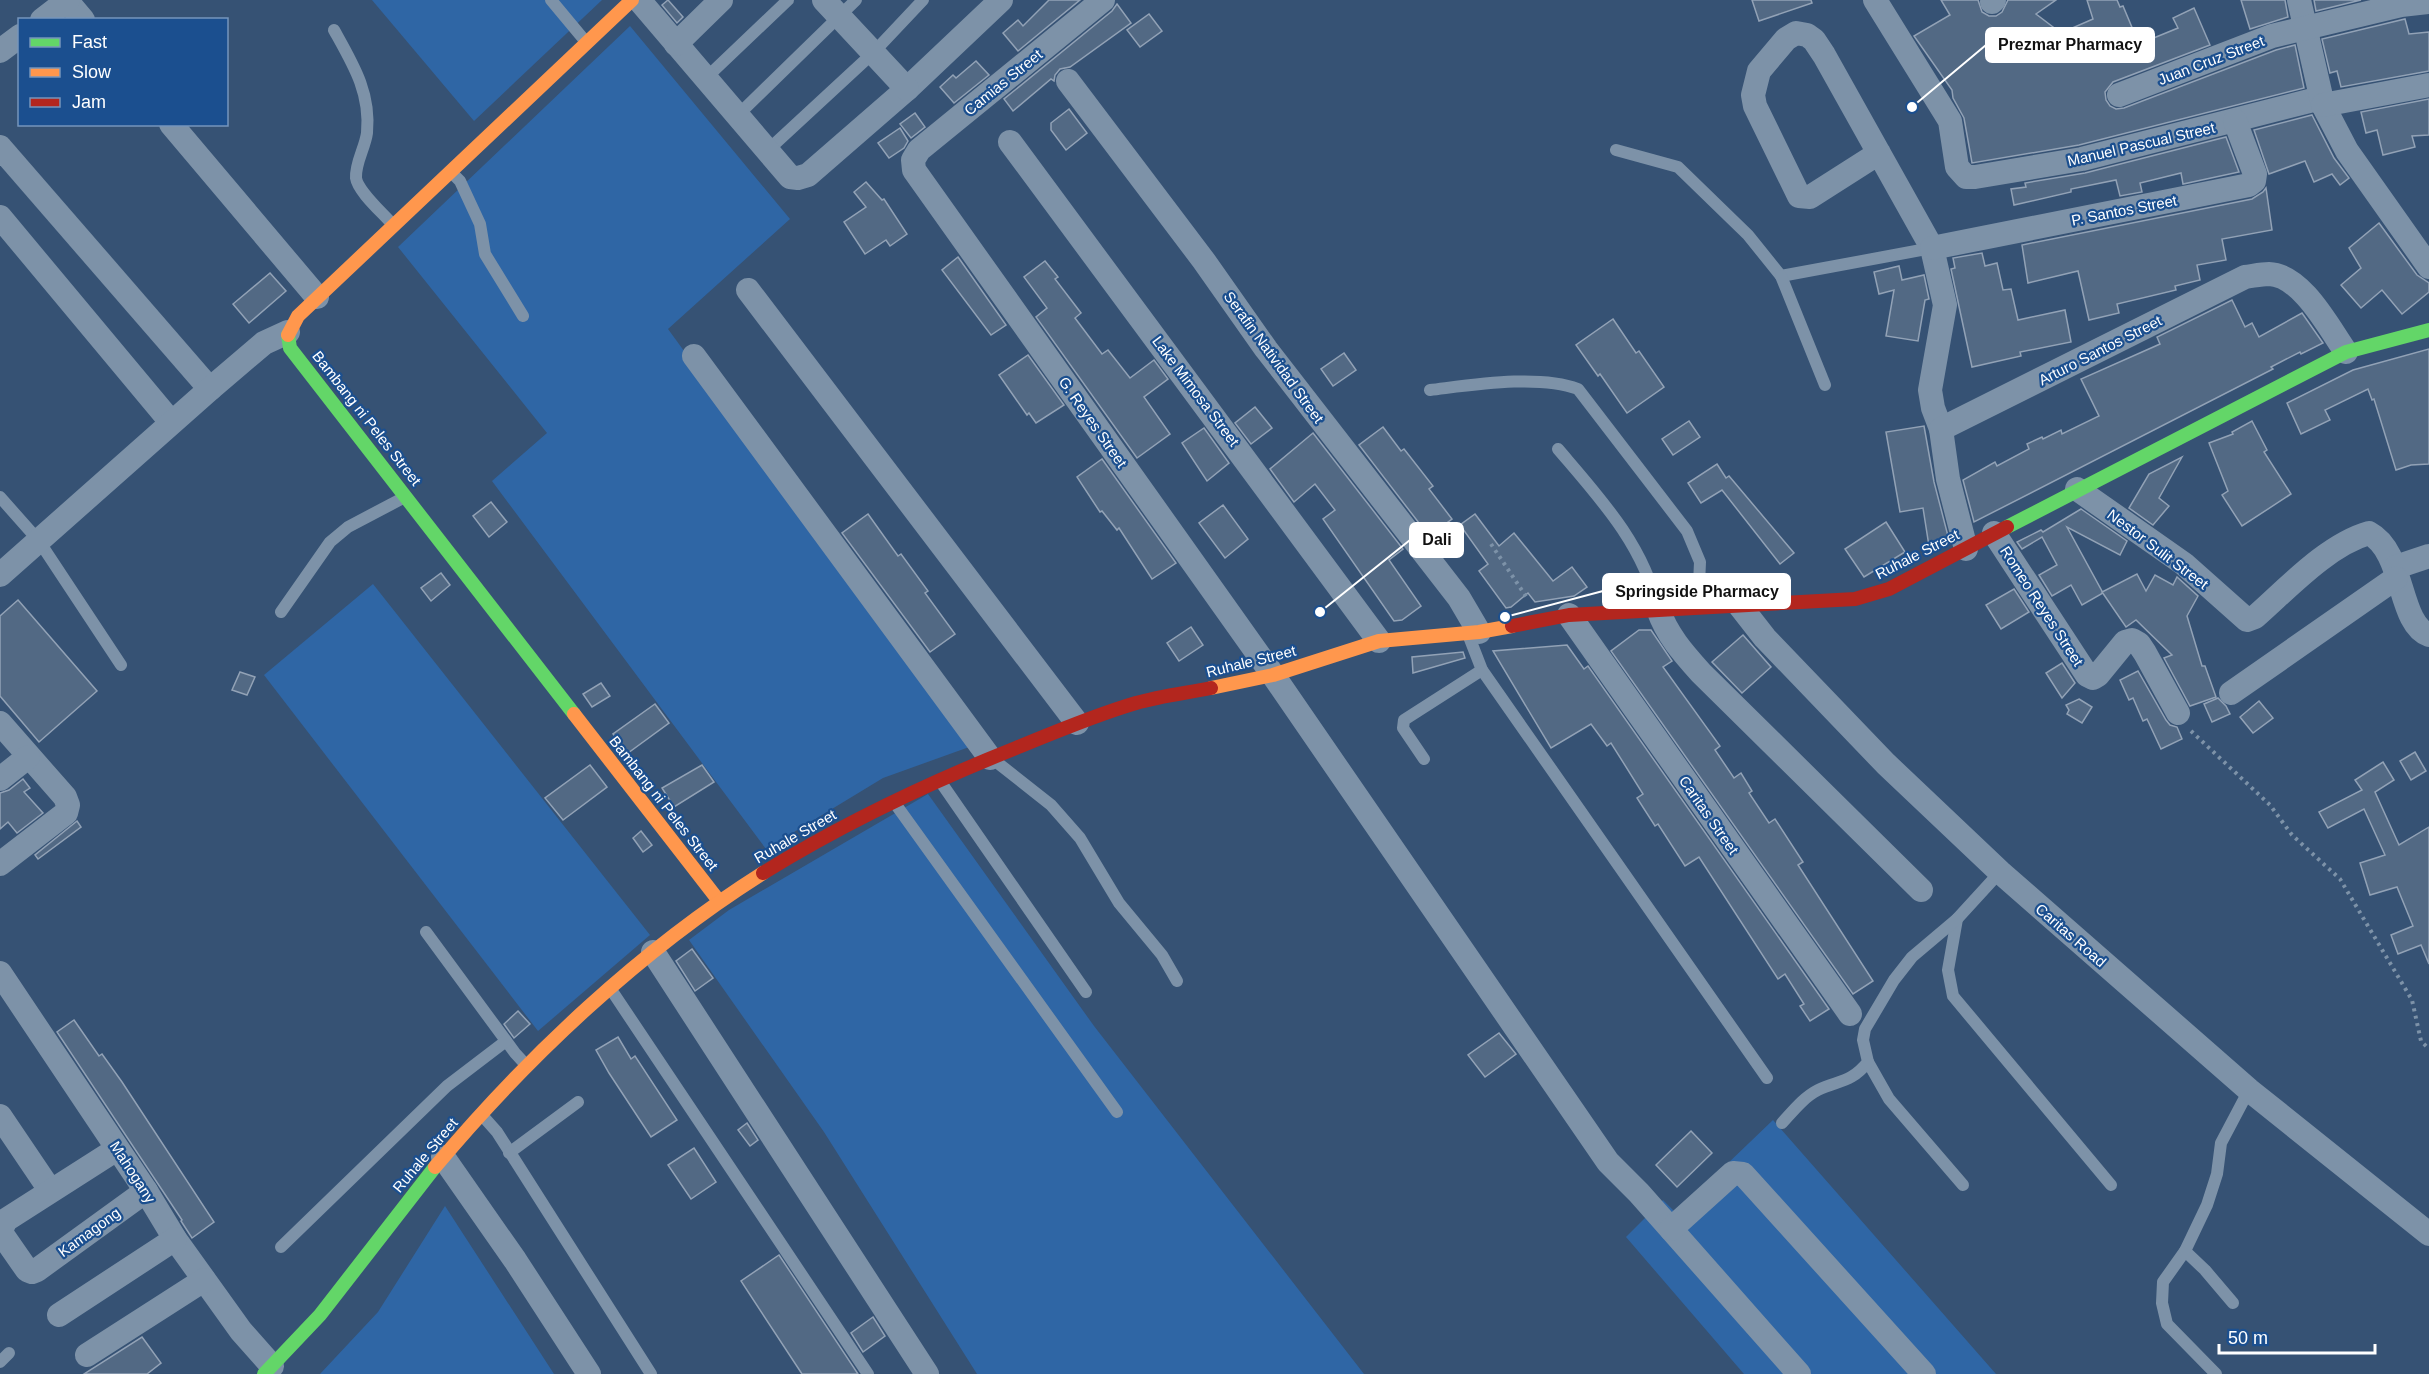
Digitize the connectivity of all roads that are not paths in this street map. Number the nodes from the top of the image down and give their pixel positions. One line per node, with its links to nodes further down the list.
1 (68, 0): 14 (street); 15 (street)
2 (551, 0): 19 (lane)
3 (632, 0): 19 (street)
4 (639, 0): 20 (street)
5 (721, 0): 20 (street)
6 (788, 0): 23 (lane)
7 (923, 0): 22 (lane)
8 (1001, 0): 26 (street)
9 (1103, 0): 37 (street, Camias Street)
10 (1875, 0): 30 (street, Manuel Pascual Street)
11 (2299, 0): 16 (street)
12 (2429, 2): 16 (street, Juan Cruz Street)
13 (840, 6): 22 (street); 29 (lane)
14 (45, 18)
15 (82, 18)
16 (2305, 29): 27 (street, Juan Cruz Street); 28 (street)
17 (334, 30): 40 (lane)
18 (18, 38): 21 (street)
19 (586, 43): 38 (street)
20 (676, 44): 23 (street)
21 (0, 51)
22 (873, 52): 26 (street); 35 (lane)
23 (706, 78): 29 (street)
24 (1068, 81): 71 (street, Serafin Natividad Street)
25 (2429, 85): 28 (street, Manuel Pascual Street)
26 (907, 89): 35 (street)
27 (2119, 95)
28 (2322, 101): 30 (street, Manuel Pascual Street); 42 (street)
29 (737, 116): 35 (street)
30 (2235, 121): 41 (street, P. Santos Street)
31 (173, 126): 45 (street)
32 (1010, 142): 73 (street, Lake Mimosa Street)
33 (0, 147): 52 (street)
34 (1616, 150): 43 (lane)
35 (767, 151)
36 (1879, 153): 36 (street); 41 (street)
37 (914, 170): 76 (street, G. Reyes Street)
38 (450, 171): 40 (street); 46 (lane)
39 (0, 217): 54 (street)
40 (393, 225): 45 (street)
41 (1932, 248): 43 (lane); 55 (street)
42 (2429, 267)
43 (1781, 276): 51 (lane)
44 (748, 290): 80 (street)
45 (317, 297): 48 (street)
46 (523, 316)
47 (2429, 330): 49 (street, Ruhale Street)
48 (288, 332): 52 (street); 58 (street, Bambang ni Peles Street)
49 (2346, 352): 55 (street, Arturo Santos Street); 57 (street, Ruhale Street)
50 (694, 356): 82 (street)
51 (1826, 385)
52 (210, 389): 54 (street)
53 (1430, 390): 67 (lane)
54 (171, 422): 61 (street)
55 (1941, 429): 62 (street)
56 (1558, 448): 68 (lane)
57 (2077, 489): 60 (street, Ruhale Street); 64 (street, Nestor Sulit Street)
58 (407, 496): 69 (lane); 90 (street, Bambang ni Peles Street)
59 (0, 498): 61 (lane)
60 (1994, 532): 62 (street, Ruhale Street); 78 (street, Romeo Reyes Street)
61 (39, 541): 65 (street); 74 (lane)
62 (1966, 549): 66 (street, Ruhale Street)
63 (2429, 556): 64 (street)
64 (2396, 573): 72 (street, Nestor Sulit Street); 77 (street)
65 (0, 574)
66 (1740, 606): 67 (street, Ruhale Street); 88 (street, Caritas Road)
67 (1698, 608): 68 (street, Ruhale Street)
68 (1658, 609): 70 (street, Ruhale Street); 89 (street)
69 (281, 612)
70 (1569, 615): 71 (street, Ruhale Street); 98 (street, Caritas Street)
71 (1474, 633): 73 (street, Ruhale Street); 75 (lane)
72 (2429, 635)
73 (1379, 641): 76 (street, Ruhale Street)
74 (121, 665)
75 (1482, 670): 83 (lane); 102 (lane)
76 (1273, 675): 80 (street, Ruhale Street); 116 (street, G. Reyes Street)
77 (2231, 693)
78 (2178, 713)
79 (0, 723): 81 (street)
80 (1077, 723): 82 (street, Ruhale Street)
81 (28, 757): 84 (street); 87 (street)
82 (990, 758): 85 (street, Ruhale Street); 95 (lane)
83 (1424, 759)
84 (0, 779)
85 (939, 781): 86 (street, Ruhale Street); 97 (lane)
86 (893, 801): 90 (street, Ruhale Street); 105 (lane)
87 (0, 864)
88 (2000, 872): 91 (lane); 103 (street, Caritas Road)
89 (1921, 890)
90 (719, 901): 93 (street, Ruhale Street)
91 (1957, 919): 100 (lane); 113 (lane)
92 (426, 932): 99 (lane)
93 (653, 952): 96 (street, Ruhale Street); 129 (street)
94 (0, 973): 109 (street, Mahogany)
95 (1177, 981)
96 (610, 989): 101 (street, Ruhale Street); 128 (lane)
97 (1086, 993)
98 (1850, 1014)
99 (506, 1041): 101 (lane); 119 (lane)
100 (1869, 1062): 108 (lane); 112 (lane)
101 (527, 1066): 106 (street, Ruhale Street)
102 (1767, 1078)
103 (2249, 1090): 117 (street, Caritas Road); 120 (lane)
104 (578, 1102): 110 (lane)
105 (1117, 1112)
106 (481, 1114): 110 (lane); 111 (street, Ruhale Street)
107 (0, 1116): 114 (street)
108 (1782, 1123)
109 (117, 1149): 114 (street); 115 (street, Mahogany)
110 (509, 1153): 127 (lane)
111 (443, 1157): 125 (street, Ruhale Street); 126 (street)
112 (1963, 1185)
113 (2111, 1185)
114 (50, 1190): 115 (street, Kamagong)
115 (146, 1191): 118 (street, Mahogany)
116 (1671, 1229): 130 (street, G. Reyes Street); 131 (street)
117 (2429, 1234)
118 (175, 1239): 121 (street, Mahogany); 123 (street)
119 (282, 1247)
120 (2185, 1251): 122 (lane); 132 (lane)
121 (204, 1280): 124 (street); 125 (street, Mahogany)
122 (2233, 1303)
123 (59, 1315)
124 (87, 1355)
125 (268, 1370)
126 (589, 1374)
127 (651, 1374)
128 (868, 1374)
129 (927, 1374)
130 (1799, 1374)
131 (1924, 1374)
132 (2216, 1374)

